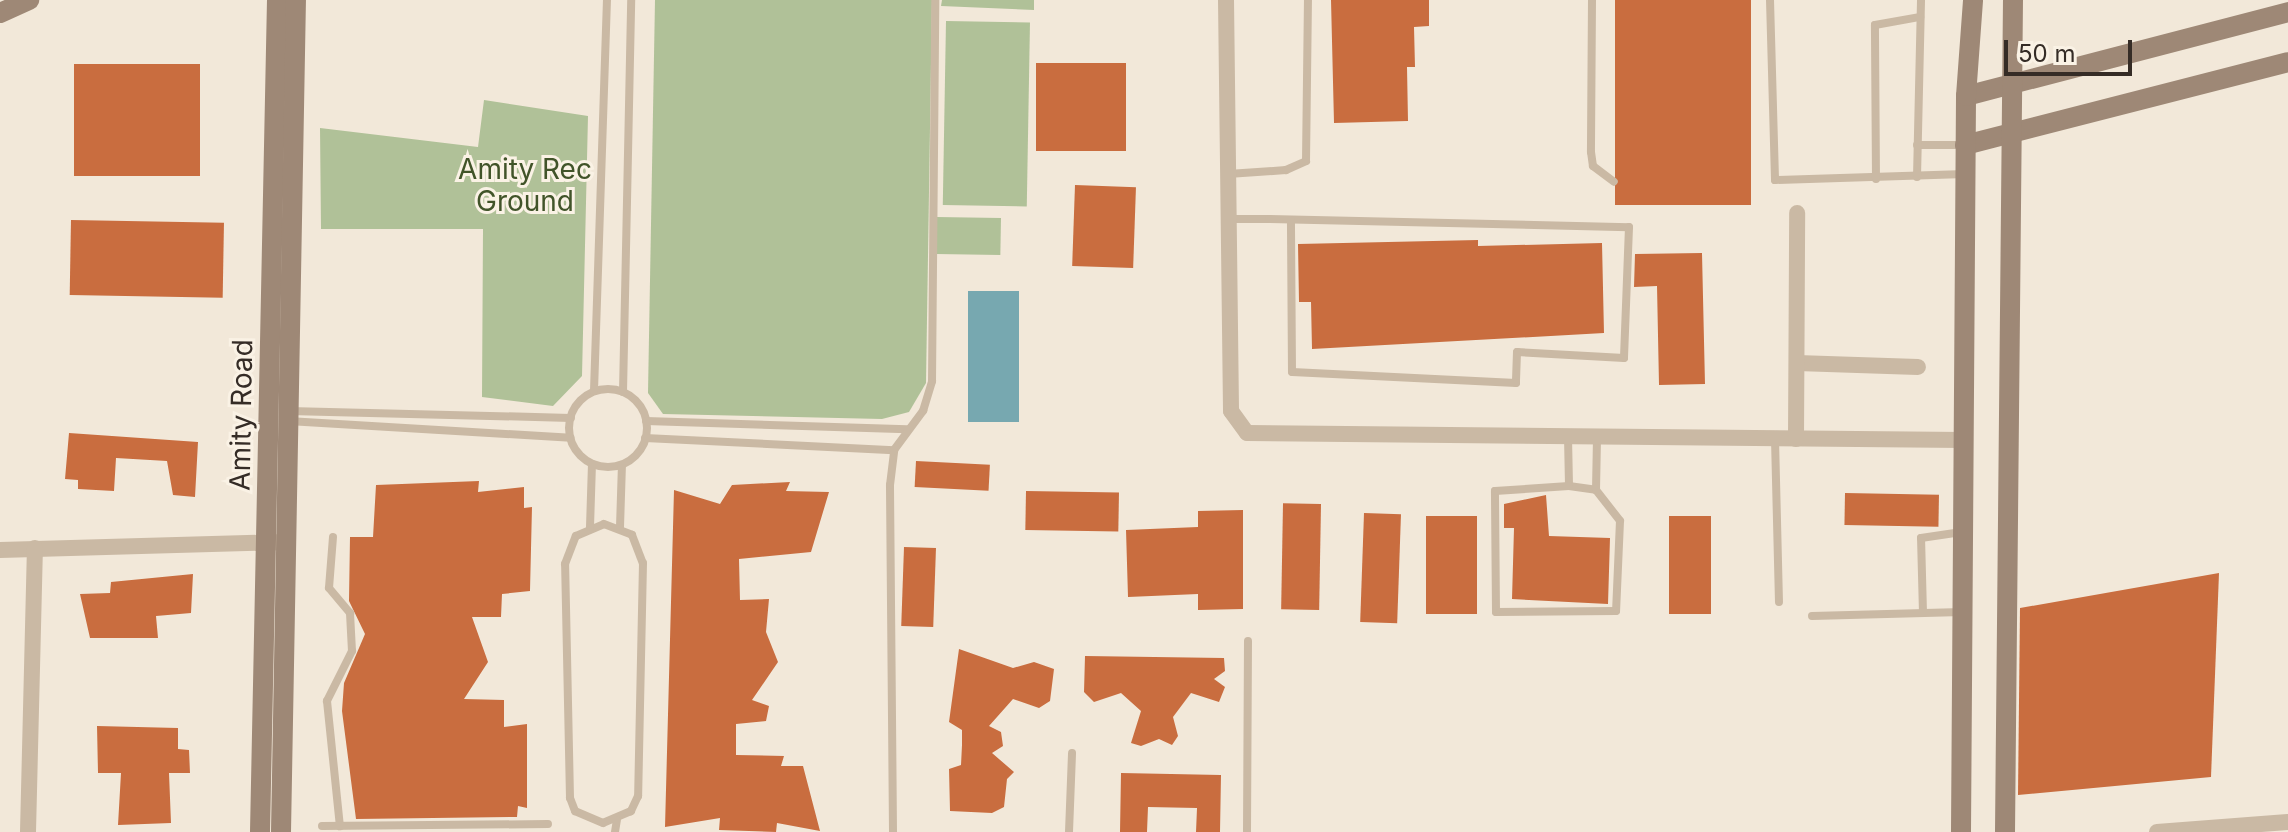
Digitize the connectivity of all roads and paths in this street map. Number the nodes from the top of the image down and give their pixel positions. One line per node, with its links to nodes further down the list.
1 (29, 0): 15 (street)
2 (277, 0): 55 (street, Amity Road)
3 (296, 0): 35 (street, Amity Road)
4 (607, 0): 33 (lane)
5 (631, 0): 34 (lane)
6 (935, 0): 38 (lane)
7 (1226, 0): 23 (street)
8 (1308, 0): 23 (lane)
9 (1592, 0): 27 (lane)
10 (1770, 0): 26 (lane)
11 (1921, 0): 16 (lane)
12 (1973, 0): 19 (street)
13 (2013, 0): 18 (street)
14 (2288, 12): 18 (street)
15 (0, 13)
16 (1920, 17): 21 (lane); 26 (lane)
17 (2288, 62): 20 (street)
18 (2008, 85): 19 (street); 20 (street)
19 (1966, 96): 22 (street)
20 (2007, 133): 22 (street); 79 (street)
21 (1917, 145): 22 (lane); 25 (lane)
22 (1965, 145): 24 (street)
23 (1228, 174): 29 (street)
24 (1965, 174): 25 (lane); 45 (street)
25 (1917, 177): 26 (lane)
26 (1876, 179)
27 (1614, 182)
28 (1797, 213): 31 (street)
29 (1228, 219): 30 (lane); 39 (street)
30 (1291, 220): 30 (lane)
31 (1797, 363): 32 (street); 44 (street)
32 (1918, 367)
33 (594, 391): 34 (lane); 36 (lane)
34 (623, 392): 37 (lane)
35 (288, 416): 36 (lane); 40 (lane); 55 (street, Amity Road)
36 (571, 418): 40 (lane)
37 (646, 421): 38 (lane); 41 (lane)
38 (907, 429): 46 (lane)
39 (1568, 437): 42 (street); 49 (lane)
40 (570, 438): 47 (lane)
41 (645, 438): 46 (lane); 48 (lane)
42 (1597, 438): 43 (street); 50 (lane)
43 (1775, 439): 44 (street); 58 (lane)
44 (1796, 439): 45 (street)
45 (1963, 440): 53 (street)
46 (894, 450): 75 (lane)
47 (592, 464): 48 (lane); 51 (lane)
48 (622, 465): 52 (lane)
49 (1569, 486): 50 (lane); 50 (lane)
50 (1596, 490)
51 (590, 527): 52 (lane); 64 (lane)
52 (620, 527): 65 (lane)
53 (1962, 532): 59 (street); 60 (lane)
54 (333, 537): 69 (lane)
55 (276, 542): 56 (street); 70 (street, Amity Road); 73 (street, Amity Road)
56 (35, 548): 57 (street); 72 (street)
57 (0, 550)
58 (1779, 602)
59 (1962, 612): 60 (lane); 78 (street)
60 (1923, 613): 61 (lane)
61 (1812, 616)
62 (1248, 641): 77 (lane)
63 (1072, 753): 76 (lane)
64 (587, 819): 65 (lane); 71 (lane)
65 (617, 820): 74 (lane)
66 (2288, 822): 80 (street)
67 (548, 824): 69 (lane)
68 (322, 826): 69 (lane)
69 (340, 826)
70 (285, 827)
71 (587, 831)
72 (28, 832)
73 (260, 832)
74 (615, 832)
75 (893, 832)
76 (1069, 832)
77 (1247, 832)
78 (1961, 832)
79 (2005, 832)
80 (2157, 832)

